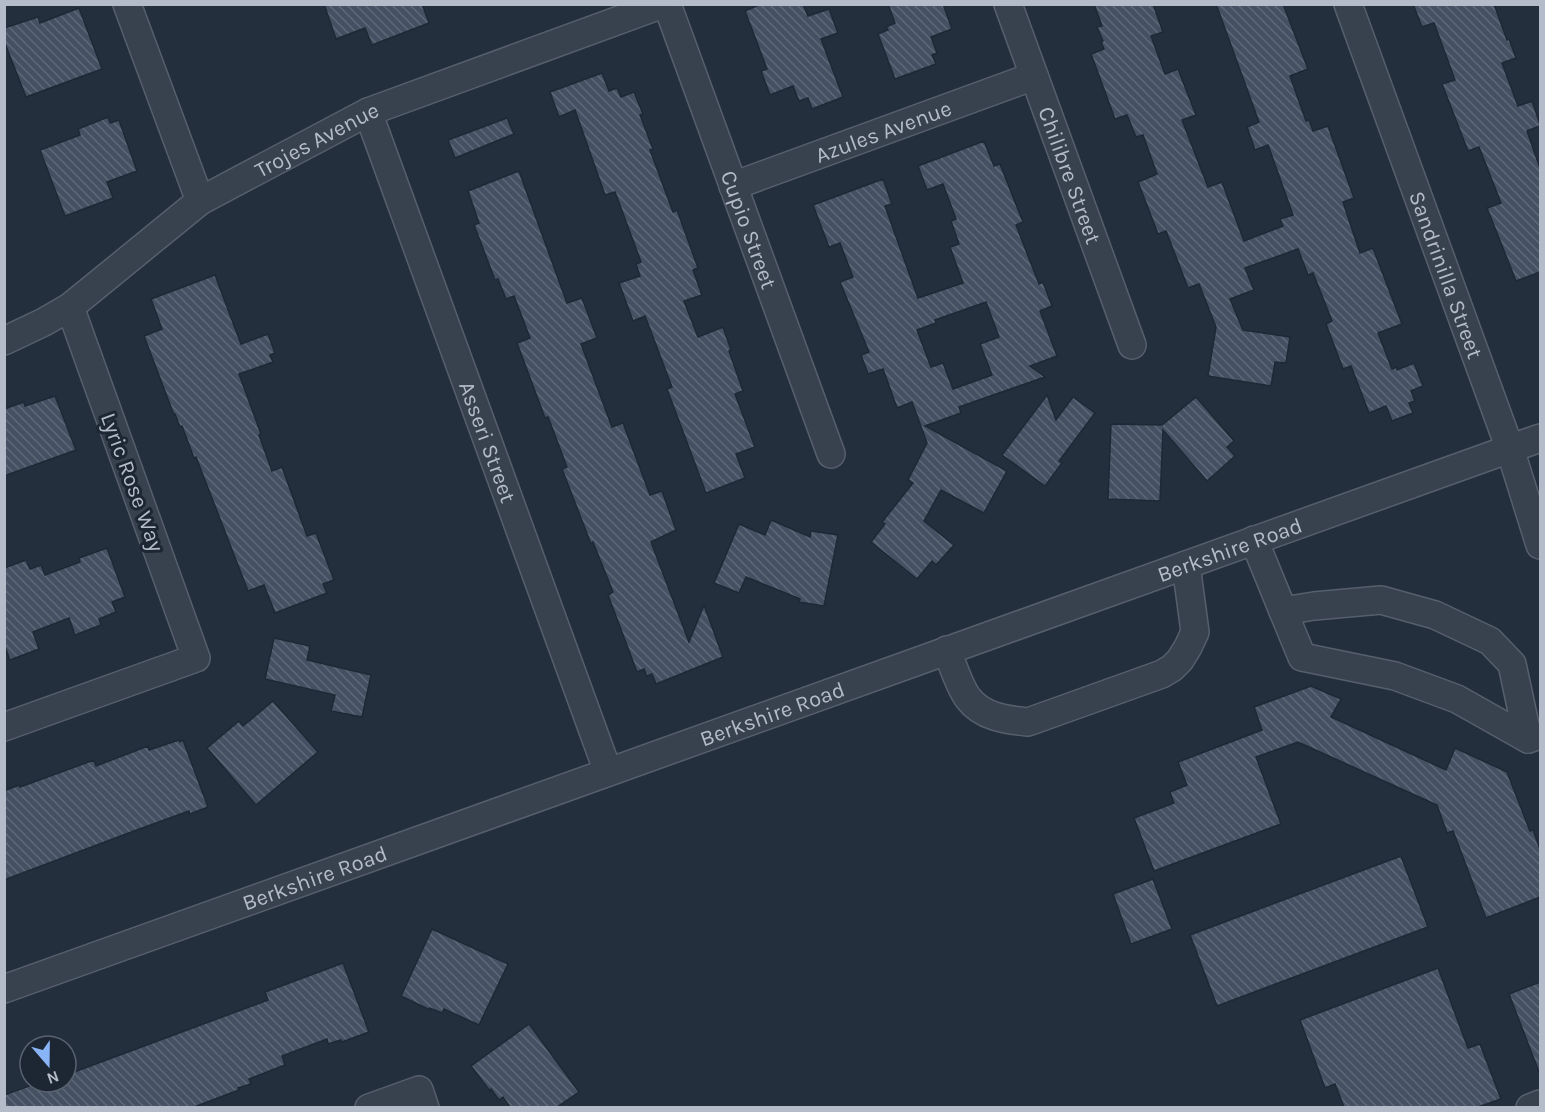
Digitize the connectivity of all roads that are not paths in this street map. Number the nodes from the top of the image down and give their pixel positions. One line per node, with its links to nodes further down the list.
1 (126, 4): 8 (street)
2 (665, 4): 6 (street, Trojes Avenue); 7 (street, Cupio Street)
3 (1008, 4): 5 (street, Chilibre Street)
4 (1348, 4): 13 (street, Sandrinilla Street)
5 (1034, 76): 7 (street, Azules Avenue); 11 (street, Chilibre Street)
6 (368, 112): 8 (street, Trojes Avenue); 22 (street, Asseri Street)
7 (733, 186): 14 (street, Cupio Street)
8 (200, 201): 9 (street, Trojes Avenue)
9 (70, 307): 10 (street, Trojes Avenue); 20 (street, Lyric Rose Way)
10 (4, 341)
11 (1132, 345)
12 (1540, 438): 13 (street, Berkshire Road)
13 (1510, 449): 15 (street, Berkshire Road); 16 (street, Sandrinilla Street)
14 (831, 454)
15 (1254, 540): 17 (street, Berkshire Road); 18 (street)
16 (1540, 545)
17 (1186, 565): 19 (street, Berkshire Road); 19 (street)
18 (1283, 611): 21 (street); 21 (street)
19 (947, 650): 22 (street, Berkshire Road)
20 (4, 726)
21 (1534, 737)
22 (608, 772): 23 (street, Berkshire Road)
23 (4, 988)
24 (422, 1099): 26 (street)
25 (1540, 1104): 27 (street)
26 (369, 1107)
27 (1530, 1107)

